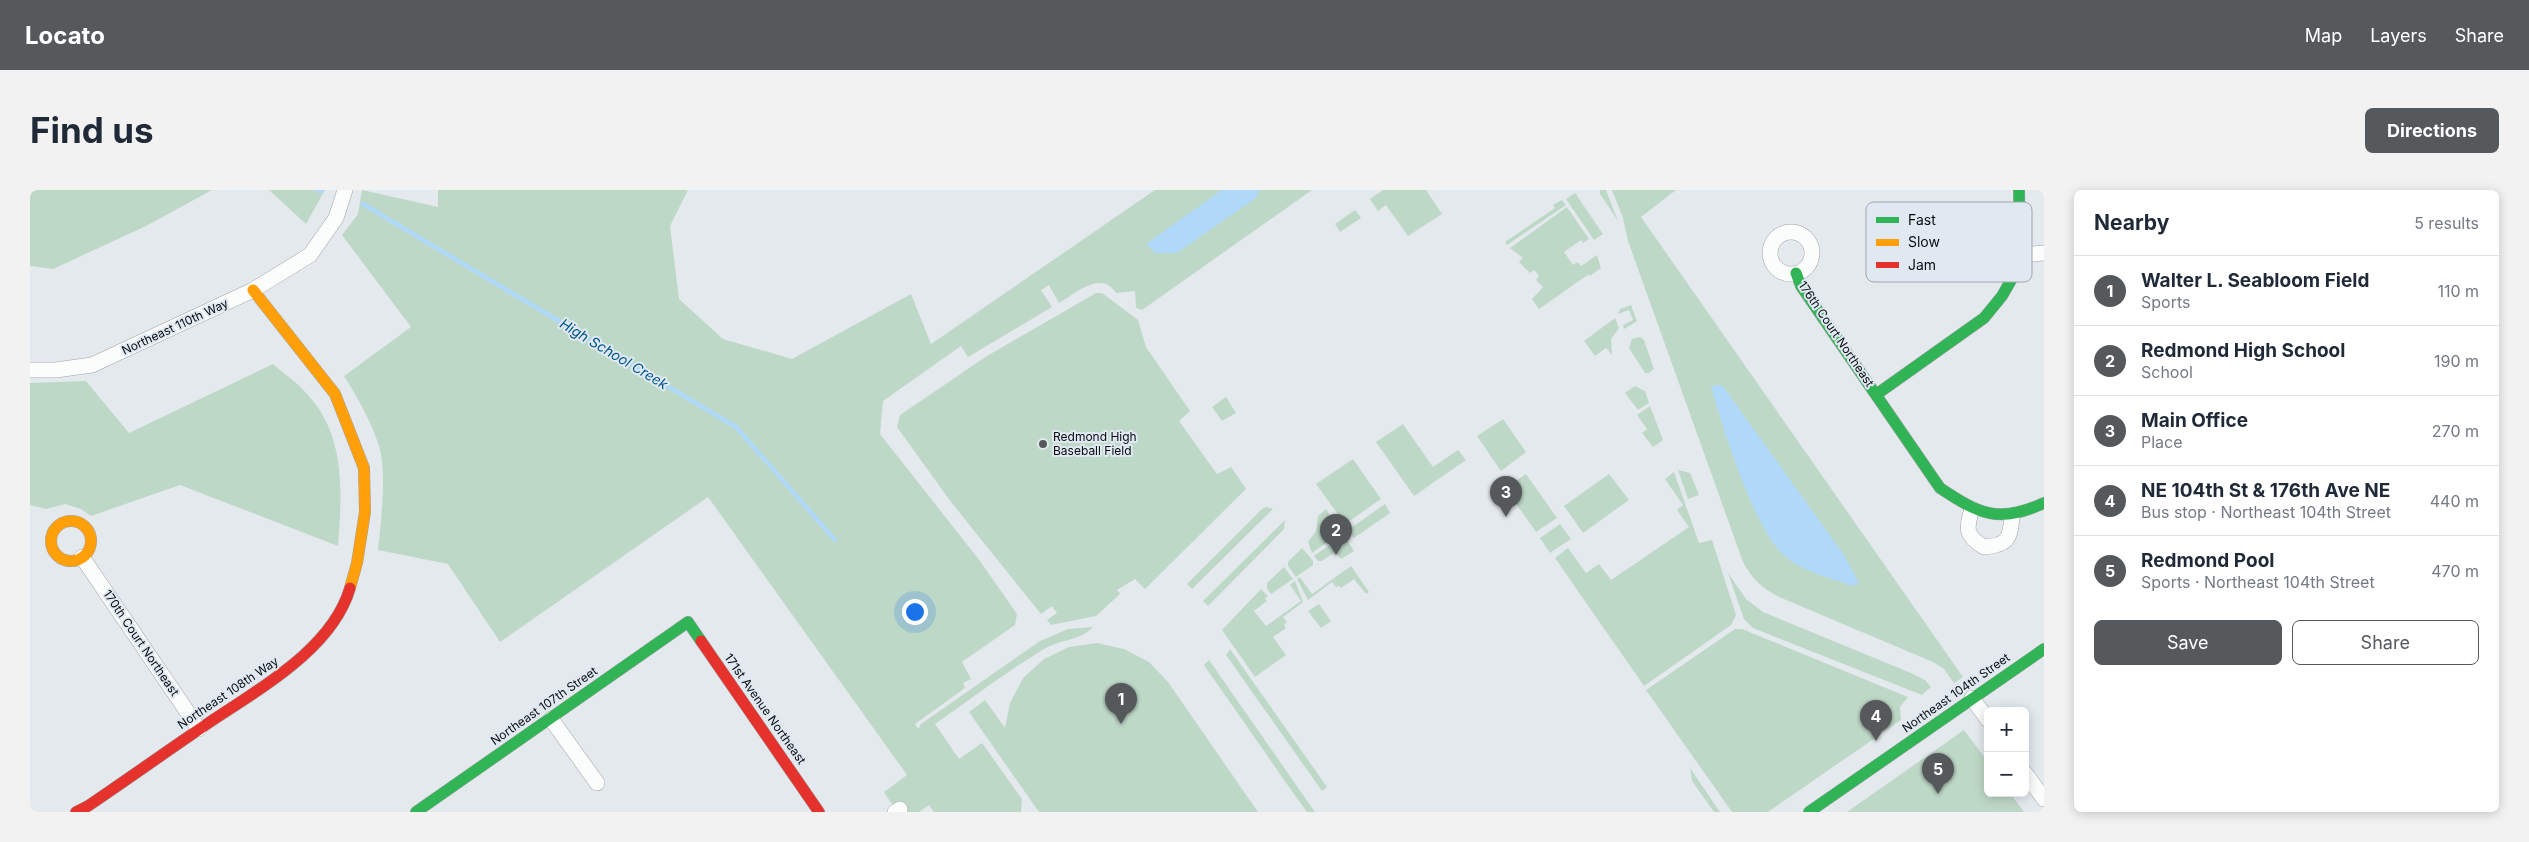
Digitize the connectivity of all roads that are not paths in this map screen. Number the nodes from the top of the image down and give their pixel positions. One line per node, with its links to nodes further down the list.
1 (345, 190): 4 (street, Northeast 110th Way)
2 (1796, 273): 6 (street, 176th Court Northeast)
3 (2010, 282): 6 (street)
4 (253, 290): 5 (street, Northeast 110th Way); 16 (street, Northeast 108th Way)
5 (30, 370)
6 (1877, 394): 8 (street, 176th Court Northeast)
7 (2044, 503): 9 (street)
8 (1972, 509): 9 (street, 176th Court Northeast); 9 (street)
9 (2012, 517)
10 (82, 558): 16 (street, 170th Court Northeast)
11 (688, 622): 15 (street, Northeast 107th Street); 22 (street, 171st Avenue Northeast)
12 (2044, 649): 13 (street, Northeast 104th Street)
13 (1972, 698): 14 (street); 23 (street, Northeast 104th Street)
14 (1984, 714)
15 (551, 719): 18 (street); 21 (street, Northeast 107th Street)
16 (199, 729): 20 (street, Northeast 108th Way)
17 (2029, 779): 19 (street)
18 (597, 783)
19 (2044, 800)
20 (76, 812)
21 (416, 812)
22 (818, 812)
23 (1809, 812)

